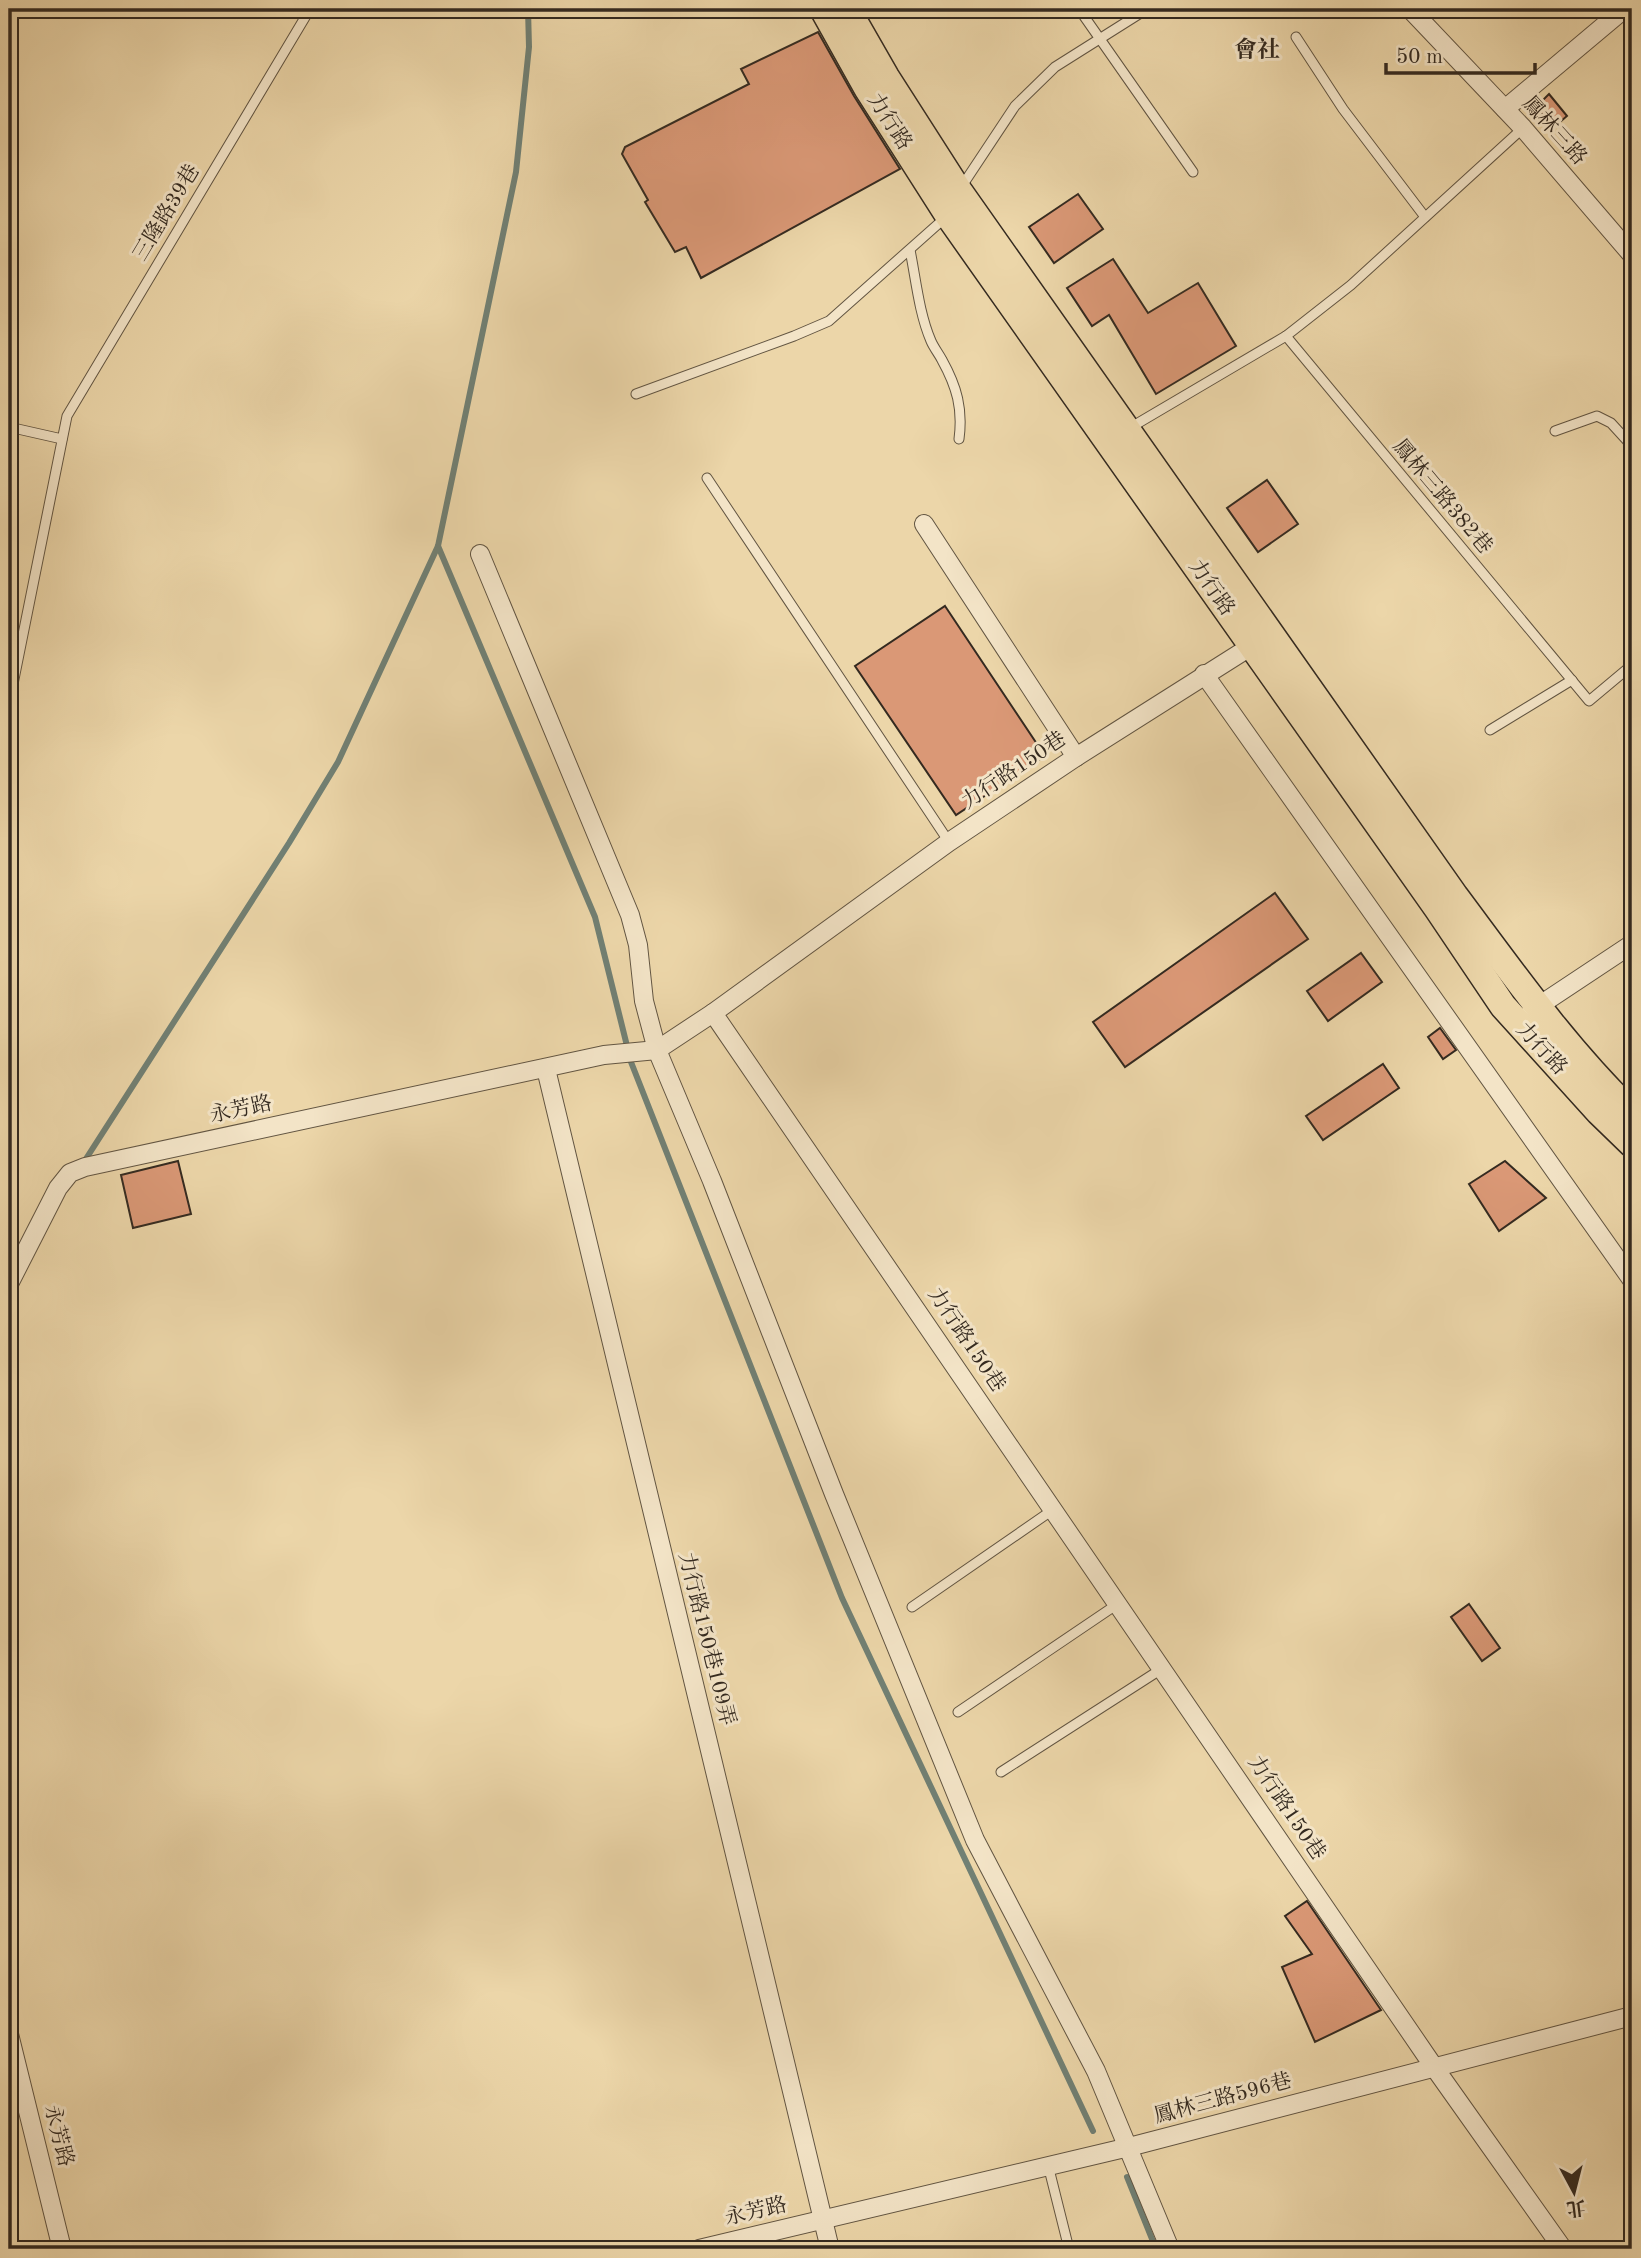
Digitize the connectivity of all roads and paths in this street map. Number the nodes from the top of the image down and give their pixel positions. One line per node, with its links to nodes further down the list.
1 (310, 9): 23 (lane, 三隆路39巷)
2 (822, 9): 14 (main road, 力行路)
3 (848, 9): 13 (main road, 力行路)
4 (1079, 9): 9 (lane)
5 (1147, 9): 9 (lane)
6 (1410, 9): 10 (street, 鳳林三路)
7 (1624, 9): 10 (street)
8 (1296, 37): 15 (lane)
9 (1101, 39): 12 (lane); 13 (lane)
10 (1505, 109): 11 (street, 鳳林三路)
11 (1523, 128): 15 (lane); 17 (street, 鳳林三路)
12 (1193, 172)
13 (959, 191): 14 (lane); 21 (main road, 力行路)
14 (948, 215): 16 (lane); 29 (main road, 力行路)
15 (1425, 217): 18 (lane)
16 (910, 250): 19 (lane); 24 (lane)
17 (1632, 255)
18 (1286, 336): 21 (lane); 32 (lane, 鳳林三路382巷)
19 (636, 394)
20 (9, 427): 23 (lane)
21 (1127, 429): 29 (main road, 力行路)
22 (1555, 431): 25 (lane)
23 (62, 439): 33 (lane, 三隆路39巷)
24 (959, 439)
25 (1632, 446)
26 (707, 478): 36 (lane)
27 (924, 524): 35 (street)
28 (480, 554): 40 (street)
29 (1261, 640): 31 (street, 力行路150巷); 39 (main road, 力行路)
30 (1632, 665): 32 (lane, 鳳林三路382巷)
31 (1204, 674): 35 (street, 力行路150巷); 44 (street)
32 (1572, 680): 34 (lane)
33 (9, 704)
34 (1490, 730)
35 (1076, 757): 36 (street, 力行路150巷)
36 (949, 842): 38 (street, 力行路150巷)
37 (1632, 944): 39 (street)
38 (713, 1013): 40 (street); 46 (street, 力行路150巷)
39 (1527, 1014): 42 (main road, 力行路); 43 (main road, 力行路)
40 (657, 1050): 41 (street); 55 (street)
41 (545, 1069): 45 (street, 永芳路); 57 (street, 力行路150巷109弄)
42 (1632, 1113)
43 (1632, 1144)
44 (1632, 1280)
45 (9, 1284)
46 (1054, 1509): 47 (street, 力行路150巷); 48 (lane)
47 (1119, 1603): 49 (street, 力行路150巷); 50 (lane)
48 (912, 1607)
49 (1163, 1668): 51 (lane); 54 (street, 力行路150巷)
50 (958, 1712)
51 (1001, 1772)
52 (1632, 2016): 54 (street, 鳳林三路596巷)
53 (9, 2034): 58 (street, 永芳路)
54 (1434, 2067): 55 (street, 鳳林三路596巷); 63 (street, 力行路150巷)
55 (1129, 2147): 56 (street, 鳳林三路596巷); 62 (street)
56 (1048, 2165): 57 (street, 鳳林三路596巷); 61 (lane)
57 (823, 2220): 59 (street, 永芳路); 60 (street, 力行路150巷109弄)
58 (62, 2249)
59 (699, 2249)
60 (830, 2249)
61 (1069, 2249)
62 (1170, 2249)
63 (1563, 2249)

